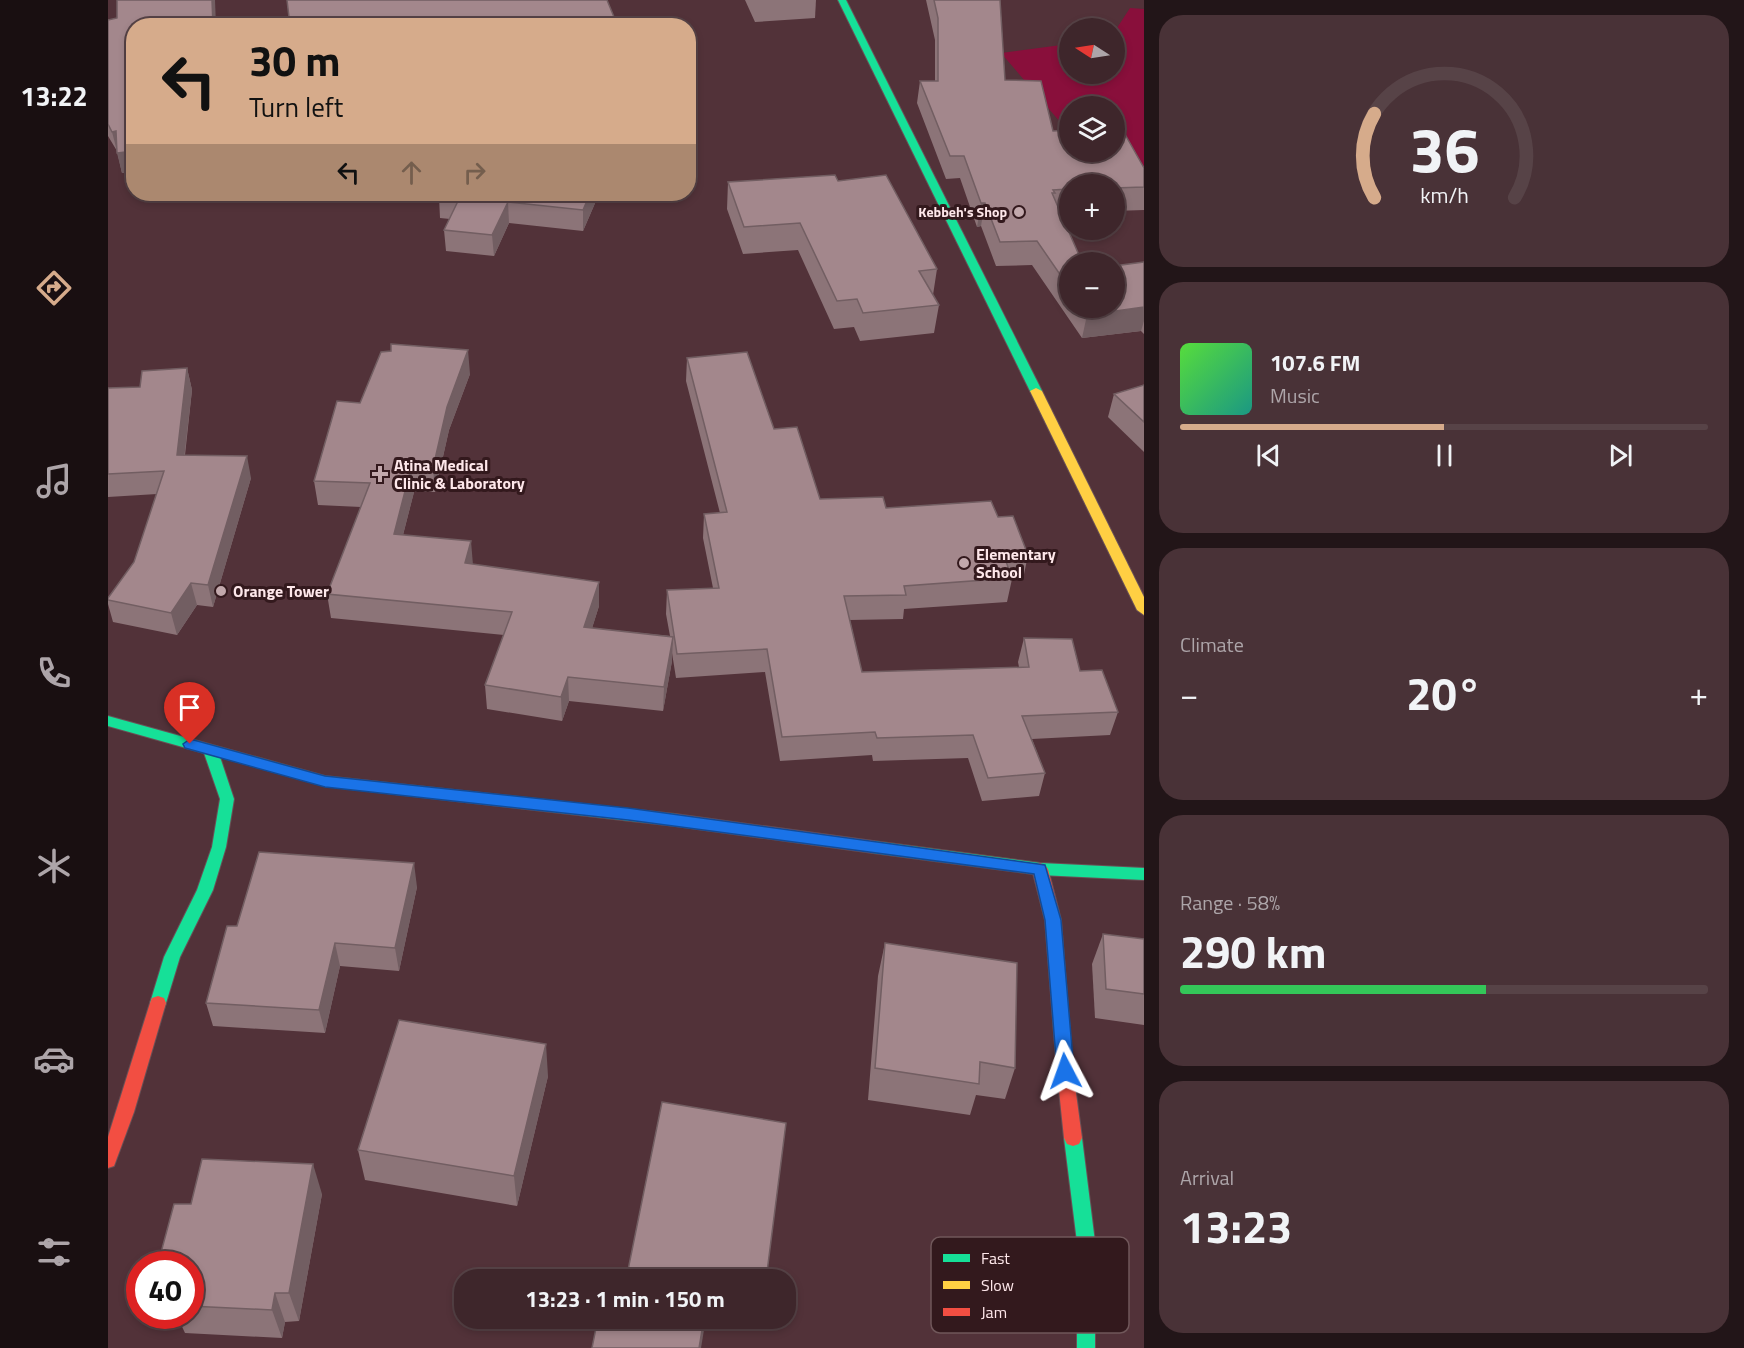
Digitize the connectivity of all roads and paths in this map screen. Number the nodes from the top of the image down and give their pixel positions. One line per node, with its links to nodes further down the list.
1 (842, 0): 2 (street)
2 (1144, 610)
3 (108, 721): 4 (street)
4 (210, 750): 5 (street); 7 (street)
5 (1040, 869): 6 (street); 8 (street)
6 (1144, 874)
7 (108, 1160)
8 (1085, 1237)

